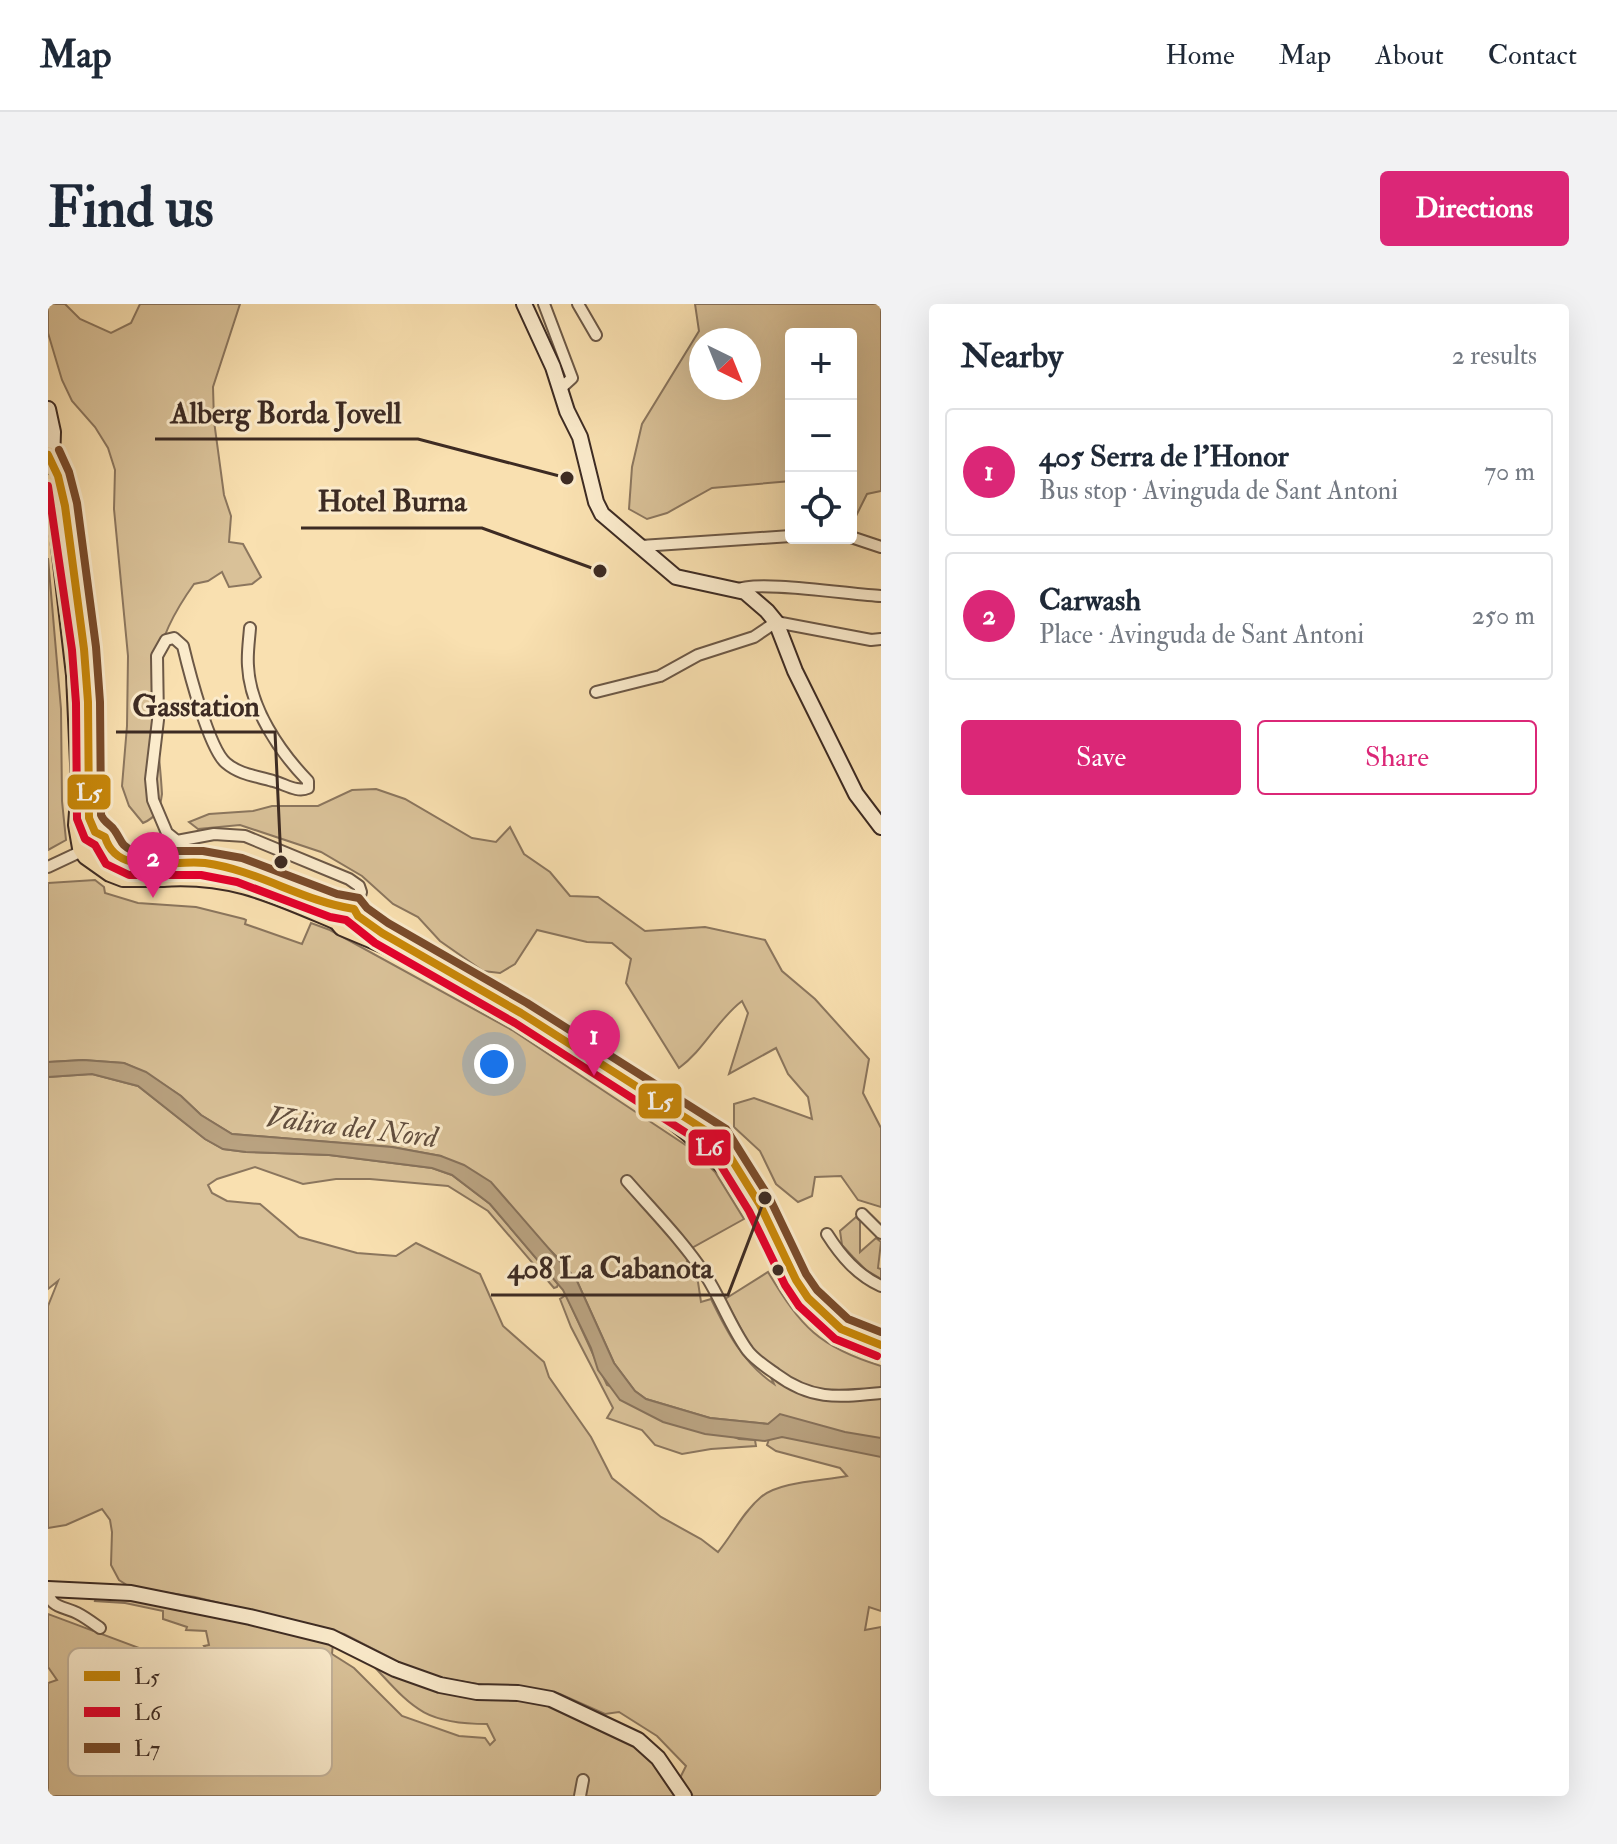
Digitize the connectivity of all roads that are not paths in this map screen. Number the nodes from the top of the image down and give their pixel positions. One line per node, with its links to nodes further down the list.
1 (524, 304): 5 (main road)
2 (544, 304): 5 (street)
3 (578, 304): 4 (street)
4 (596, 335)
5 (561, 388): 11 (main road)
6 (48, 412): 7 (main road)
7 (50, 458): 20 (main road)
8 (48, 483): 20 (main road)
9 (785, 536): 11 (street)
10 (857, 539): 12 (street)
11 (641, 546): 13 (main road)
12 (881, 547)
13 (735, 591): 14 (street); 15 (main road)
14 (881, 596)
15 (776, 622): 17 (street); 18 (street); 19 (main road)
16 (250, 628): 22 (street)
17 (881, 639)
18 (596, 692)
19 (881, 827)
20 (88, 846): 21 (street); 22 (main road); 22 (main road)
21 (48, 867)
22 (349, 917): 23 (main road)
23 (714, 1146): 29 (main road); 30 (main road)
24 (627, 1181): 31 (street)
25 (862, 1214): 26 (street)
26 (881, 1233)
27 (827, 1234): 28 (street)
28 (881, 1286)
29 (881, 1345)
30 (881, 1352)
31 (881, 1393)
32 (48, 1589): 33 (street); 36 (main road)
33 (100, 1628)
34 (583, 1780): 35 (street)
35 (580, 1796)
36 (684, 1796)

